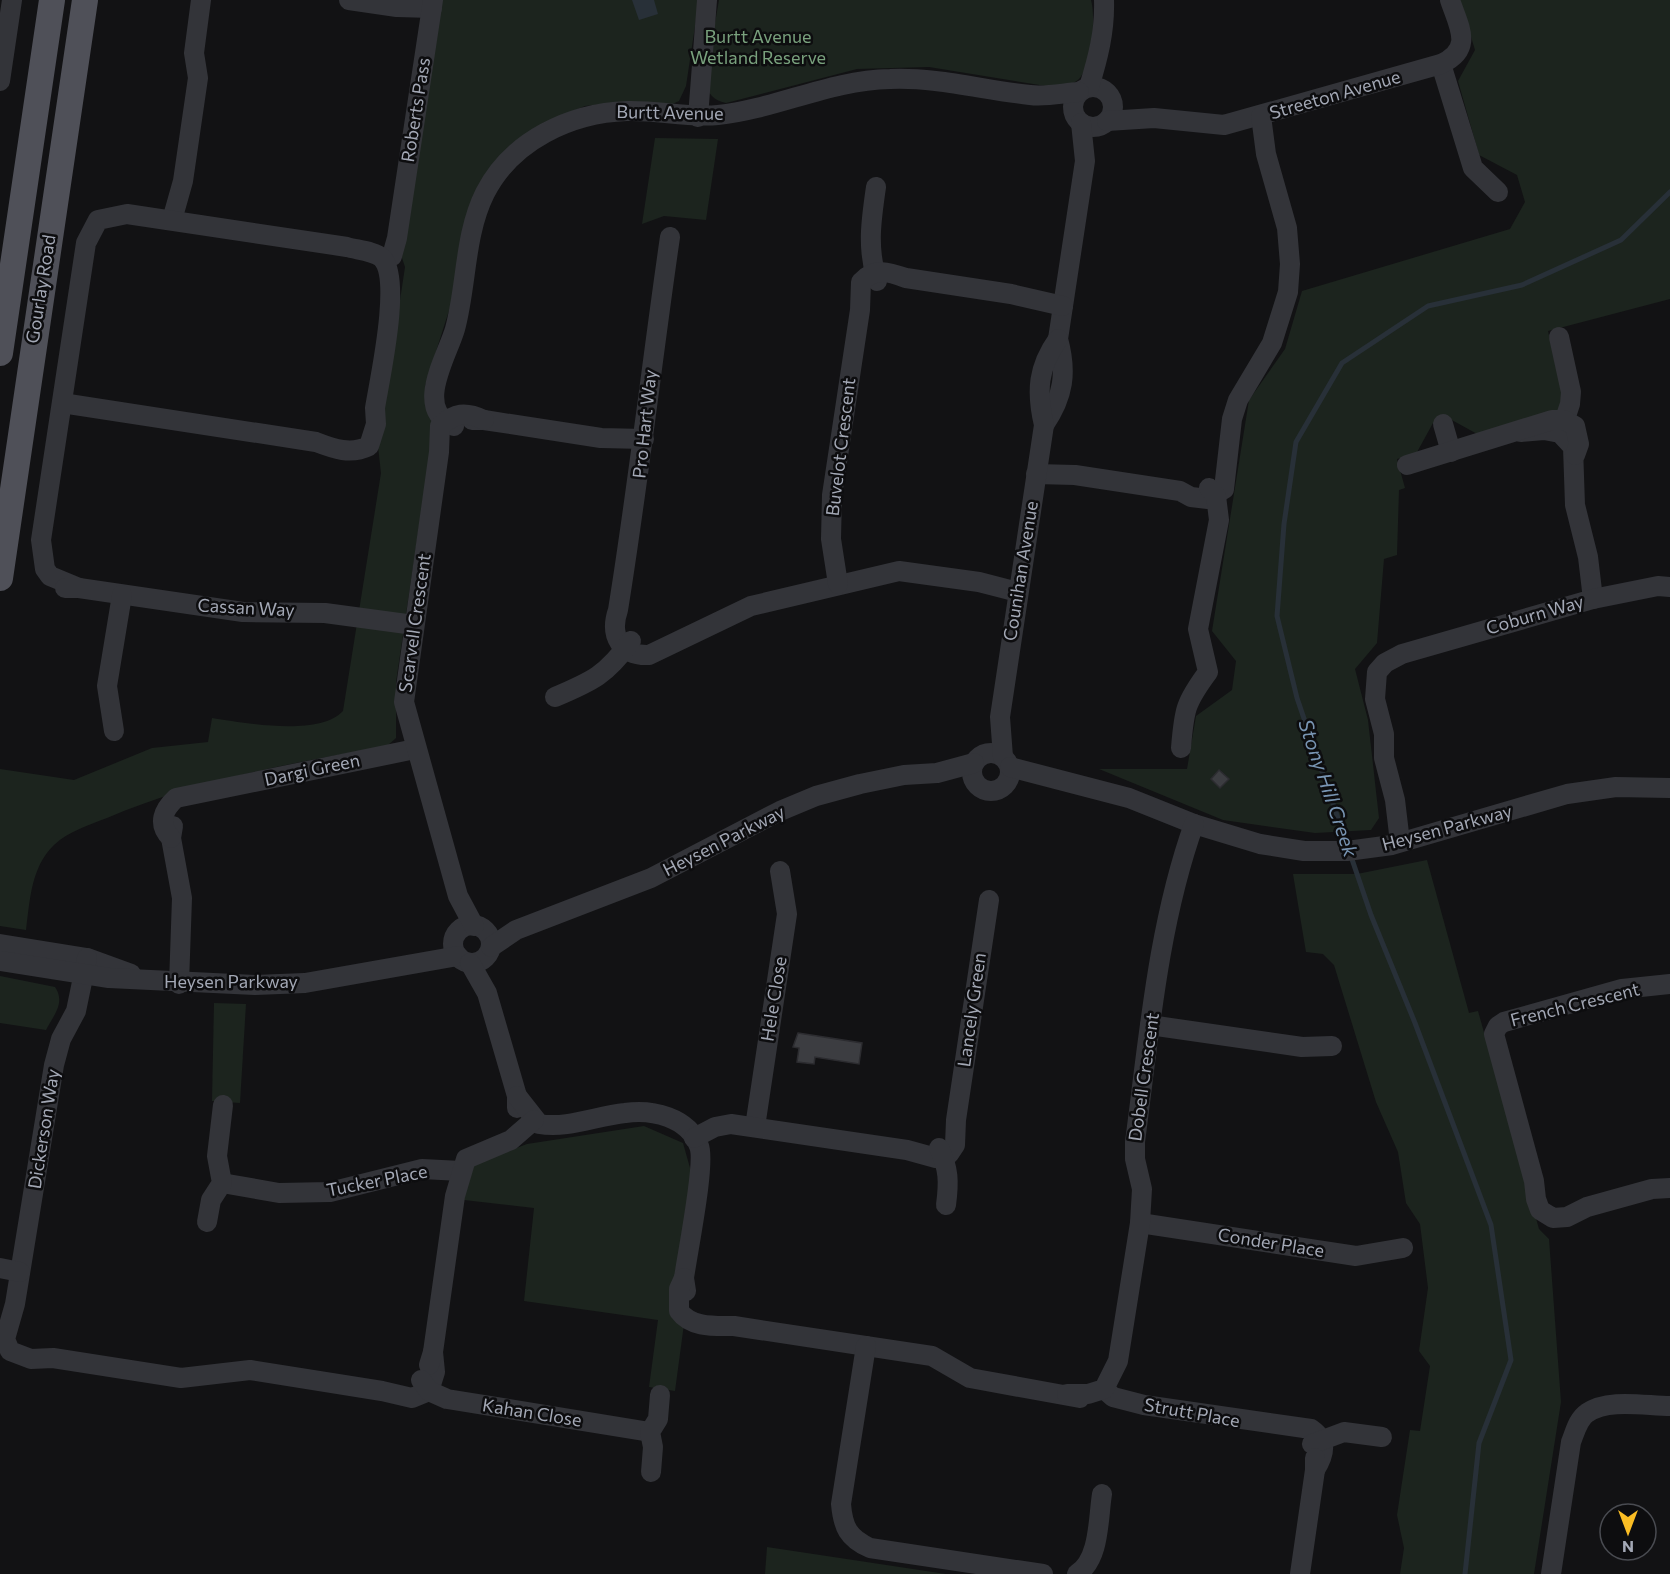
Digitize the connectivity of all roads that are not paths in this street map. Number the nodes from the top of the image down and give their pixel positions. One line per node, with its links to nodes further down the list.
1 (12, 0): 11 (street)
2 (52, 0): 28 (main road, Gourlay Road)
3 (85, 0): 38 (main road, Gourlay Road)
4 (201, 0): 22 (street)
5 (349, 0): 9 (street)
6 (707, 0): 14 (street)
7 (1104, 0): 12 (street)
8 (1450, 0): 10 (street, Streeton Avenue)
9 (432, 8): 24 (street, Roberts Pass)
10 (1441, 64): 17 (street, Streeton Avenue); 21 (street)
11 (0, 81)
12 (1097, 93): 13 (street, Burtt Avenue); 15 (street); 16 (street, Streeton Avenue); 18 (street)
13 (1032, 95): 14 (street, Burtt Avenue); 15 (street, Burtt Avenue)
14 (693, 116): 30 (street, Burtt Avenue)
15 (1078, 118): 18 (street); 19 (street, Counihan Avenue)
16 (1154, 118): 17 (street, Streeton Avenue); 18 (street, Streeton Avenue)
17 (1256, 118): 37 (street)
18 (1105, 123): 19 (street, Counihan Avenue)
19 (1085, 161): 26 (street, Counihan Avenue)
20 (876, 187): 25 (street)
21 (1498, 192)
22 (177, 221): 24 (street, Cassan Way); 29 (street, Cassan Way)
23 (670, 237): 33 (street, Pro Hart Way)
24 (387, 256): 29 (street)
25 (875, 277): 26 (street); 39 (street, Buvelot Crescent)
26 (1063, 301): 36 (street, Counihan Avenue)
27 (1559, 337): 32 (street)
28 (0, 353)
29 (62, 403): 42 (street, Cassan Way)
30 (450, 421): 33 (street); 44 (street, Scarvell Crescent)
31 (1443, 424): 34 (street)
32 (1562, 427): 34 (street); 43 (street)
33 (643, 444): 45 (street, Pro Hart Way)
34 (1451, 452): 35 (street)
35 (1407, 465)
36 (1037, 469): 37 (street); 41 (street, Counihan Avenue)
37 (1211, 494): 48 (street)
38 (0, 578)
39 (838, 584): 41 (street); 45 (street)
40 (1670, 586): 43 (street, Coburn Way)
41 (1018, 588): 50 (street, Counihan Avenue)
42 (122, 595): 44 (street, Cassan Way); 47 (street)
43 (1599, 597): 53 (street, Coburn Way)
44 (414, 625): 49 (street, Scarvell Crescent)
45 (628, 645): 46 (street)
46 (555, 697)
47 (114, 731)
48 (1181, 748)
49 (415, 749): 57 (street, Scarvell Crescent); 60 (street, Dargi Green)
50 (992, 768): 52 (street, Heysen Parkway); 57 (street, Heysen Parkway)
51 (1670, 788): 53 (street, Heysen Parkway)
52 (1198, 825): 53 (street, Heysen Parkway); 62 (street, Dobell Crescent)
53 (1406, 841)
54 (780, 871): 66 (street, Hele Close)
55 (989, 900): 68 (street, Lancely Green)
56 (0, 944): 59 (street, Heysen Parkway)
57 (472, 944): 60 (street, Heysen Parkway); 65 (street)
58 (0, 961): 59 (street, Heysen Parkway)
59 (85, 966): 60 (street, Heysen Parkway); 77 (street, Dickerson Way)
60 (179, 984)
61 (1670, 984): 71 (street, French Crescent)
62 (1150, 1025): 63 (street); 74 (street, Dobell Crescent)
63 (1332, 1046)
64 (223, 1105): 70 (street)
65 (529, 1124): 67 (street); 69 (street)
66 (755, 1127): 67 (street); 68 (street)
67 (694, 1138): 79 (street)
68 (941, 1152): 72 (street)
69 (461, 1171): 70 (street, Tucker Place); 80 (street)
70 (222, 1183): 73 (street)
71 (1670, 1188)
72 (946, 1205)
73 (207, 1222)
74 (1140, 1223): 75 (street, Conder Place); 81 (street, Dobell Crescent)
75 (1403, 1248)
76 (0, 1268): 77 (street)
77 (20, 1272): 78 (street, Dickerson Way)
78 (7, 1338): 80 (street, Dickerson Way)
79 (866, 1346): 81 (street); 90 (street)
80 (425, 1386): 84 (street, Kahan Close)
81 (1108, 1393): 86 (street, Strutt Place)
82 (660, 1395): 84 (street)
83 (1670, 1406): 92 (street)
84 (650, 1432): 87 (street)
85 (1382, 1437): 86 (street)
86 (1317, 1443): 91 (street)
87 (651, 1472)
88 (1102, 1494): 89 (street)
89 (1085, 1572)
90 (1043, 1574)
91 (1300, 1574)
92 (1551, 1574)

